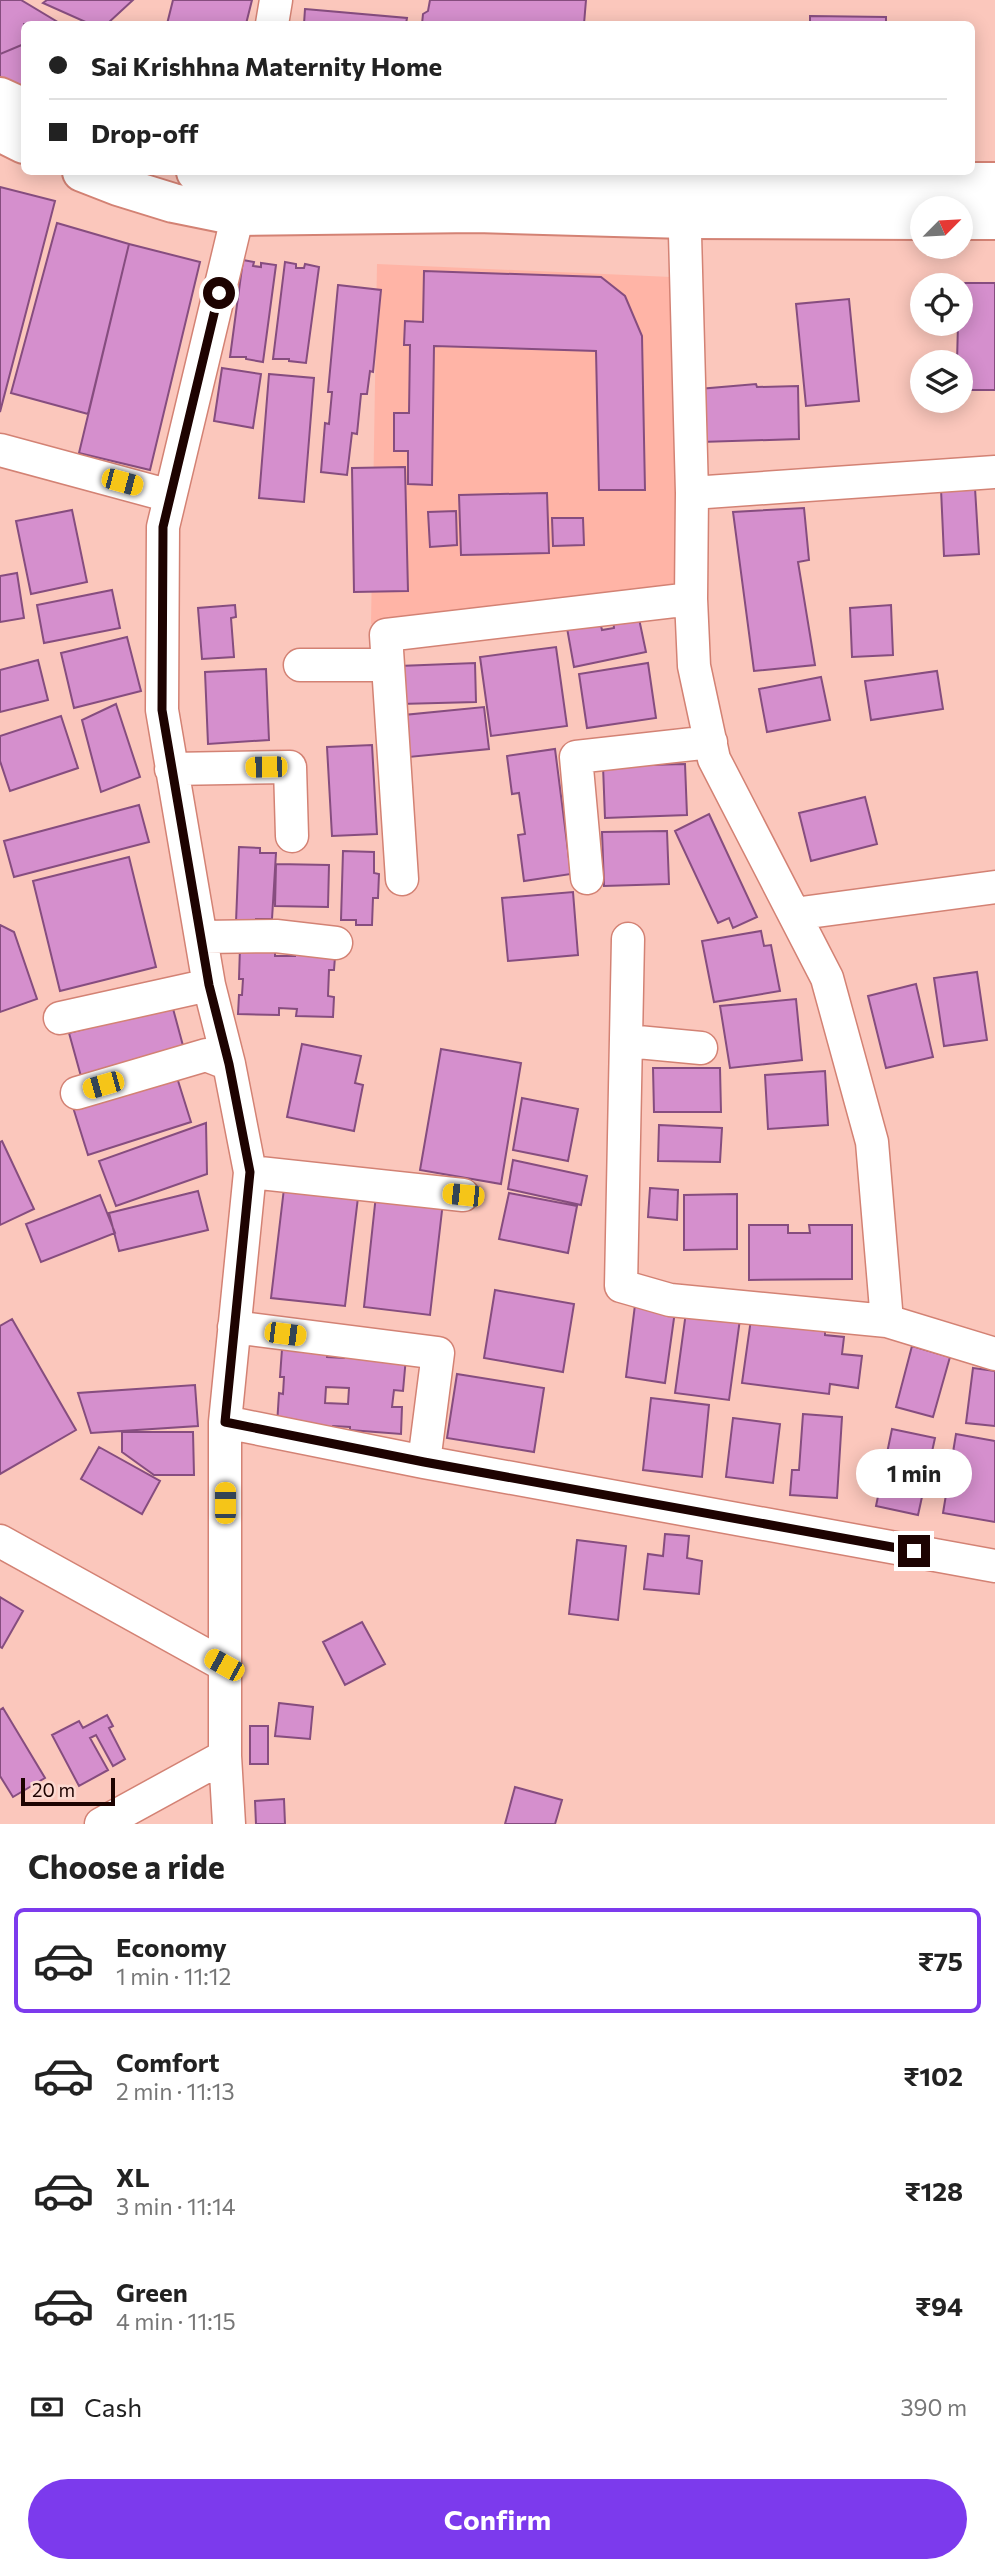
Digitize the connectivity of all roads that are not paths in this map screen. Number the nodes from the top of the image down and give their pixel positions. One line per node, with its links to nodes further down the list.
1 (276, 0): 2 (street)
2 (272, 21)
3 (0, 97): 4 (main road)
4 (21, 107)
5 (0, 132): 6 (main road)
6 (21, 142)
7 (90, 175): 11 (main road)
8 (204, 175): 11 (main road)
9 (684, 182): 10 (main road); 11 (main road); 12 (street)
10 (995, 182)
11 (244, 190): 12 (main road); 19 (street)
12 (685, 219): 13 (main road); 18 (street)
13 (910, 220)
14 (973, 220): 15 (main road)
15 (995, 220)
16 (0, 450): 19 (street)
17 (995, 472): 18 (street)
18 (692, 493): 20 (street)
19 (170, 496): 24 (street)
20 (691, 599): 22 (street); 23 (street)
21 (300, 665): 22 (street)
22 (388, 665): 27 (street)
23 (711, 742): 26 (street); 29 (street)
24 (171, 769): 25 (street); 30 (street)
25 (292, 836)
26 (587, 878)
27 (402, 879)
28 (995, 887): 29 (street)
29 (794, 915): 41 (street)
30 (202, 937): 32 (street); 33 (street)
31 (628, 939): 35 (street)
32 (336, 943)
33 (209, 985): 34 (street); 37 (street)
34 (60, 1018)
35 (626, 1041): 36 (street); 41 (street)
36 (701, 1048)
37 (229, 1064): 38 (street); 39 (street)
38 (77, 1093)
39 (250, 1172): 40 (street); 42 (street)
40 (463, 1195)
41 (887, 1321): 43 (street)
42 (234, 1327): 44 (street); 45 (street)
43 (995, 1354)
44 (225, 1422): 45 (street); 48 (street)
45 (424, 1462): 47 (street)
46 (0, 1541): 48 (street)
47 (995, 1566)
48 (224, 1665): 49 (street)
49 (225, 1756): 50 (street); 51 (street)
50 (101, 1824)
51 (229, 1824)

